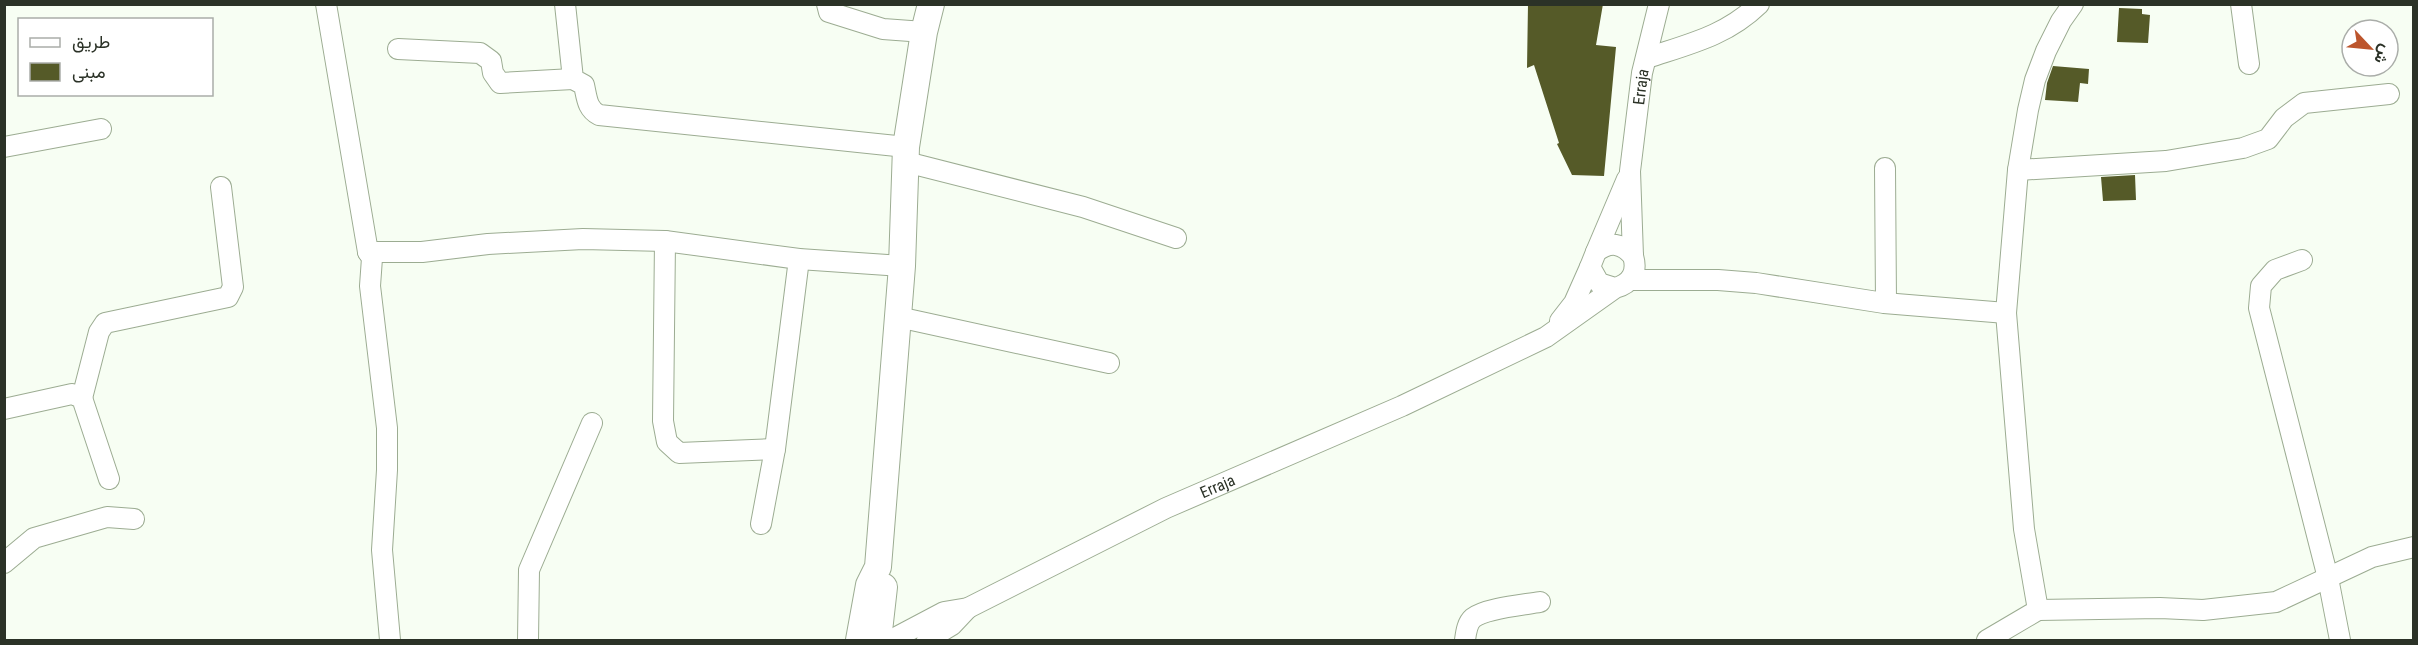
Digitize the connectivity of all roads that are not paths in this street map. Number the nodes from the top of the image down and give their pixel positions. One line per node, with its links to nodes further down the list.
1 (326, 4): 24 (street)
2 (565, 4): 13 (street)
3 (827, 4): 9 (street)
4 (932, 4): 9 (main road)
5 (1659, 4): 11 (street, Erraja)
6 (1759, 4): 11 (street)
7 (2073, 4): 19 (street)
8 (2241, 4): 12 (street)
9 (924, 32): 17 (main road)
10 (398, 49): 13 (street)
11 (1647, 58): 20 (street, Erraja)
12 (2249, 64)
13 (573, 79): 17 (street)
14 (2389, 94): 19 (street)
15 (101, 129): 16 (street)
16 (4, 147)
17 (906, 155): 22 (street); 28 (main road)
18 (1885, 168): 30 (street)
19 (2018, 170): 31 (street)
20 (1630, 171): 26 (street); 29 (street)
21 (221, 187): 35 (street)
22 (1176, 238)
23 (665, 241): 24 (street); 25 (street); 38 (street)
24 (368, 252): 49 (street)
25 (799, 259): 28 (street); 38 (street)
26 (1593, 259): 29 (street); 29 (street); 33 (street)
27 (2302, 260): 45 (street)
28 (902, 266): 32 (main road)
29 (1628, 272): 30 (street); 33 (street, Erraja)
30 (1886, 303): 31 (street)
31 (2006, 313): 48 (street)
32 (898, 317): 34 (street); 44 (main road)
33 (1546, 337): 47 (street, Erraja)
34 (1109, 363)
35 (81, 398): 36 (street); 39 (street)
36 (4, 409)
37 (592, 423): 50 (street)
38 (775, 449): 41 (street)
39 (109, 479)
40 (134, 519): 43 (street)
41 (761, 524)
42 (2414, 547): 45 (street)
43 (4, 563)
44 (878, 567): 51 (main road); 52 (main road)
45 (2328, 578): 48 (street); 57 (street)
46 (1540, 602): 55 (street)
47 (968, 608): 53 (street, Erraja); 54 (street)
48 (2038, 610): 56 (street)
49 (390, 640)
50 (528, 640)
51 (860, 640)
52 (878, 640)
53 (891, 640)
54 (927, 640)
55 (1465, 640)
56 (1987, 640)
57 (2340, 640)

